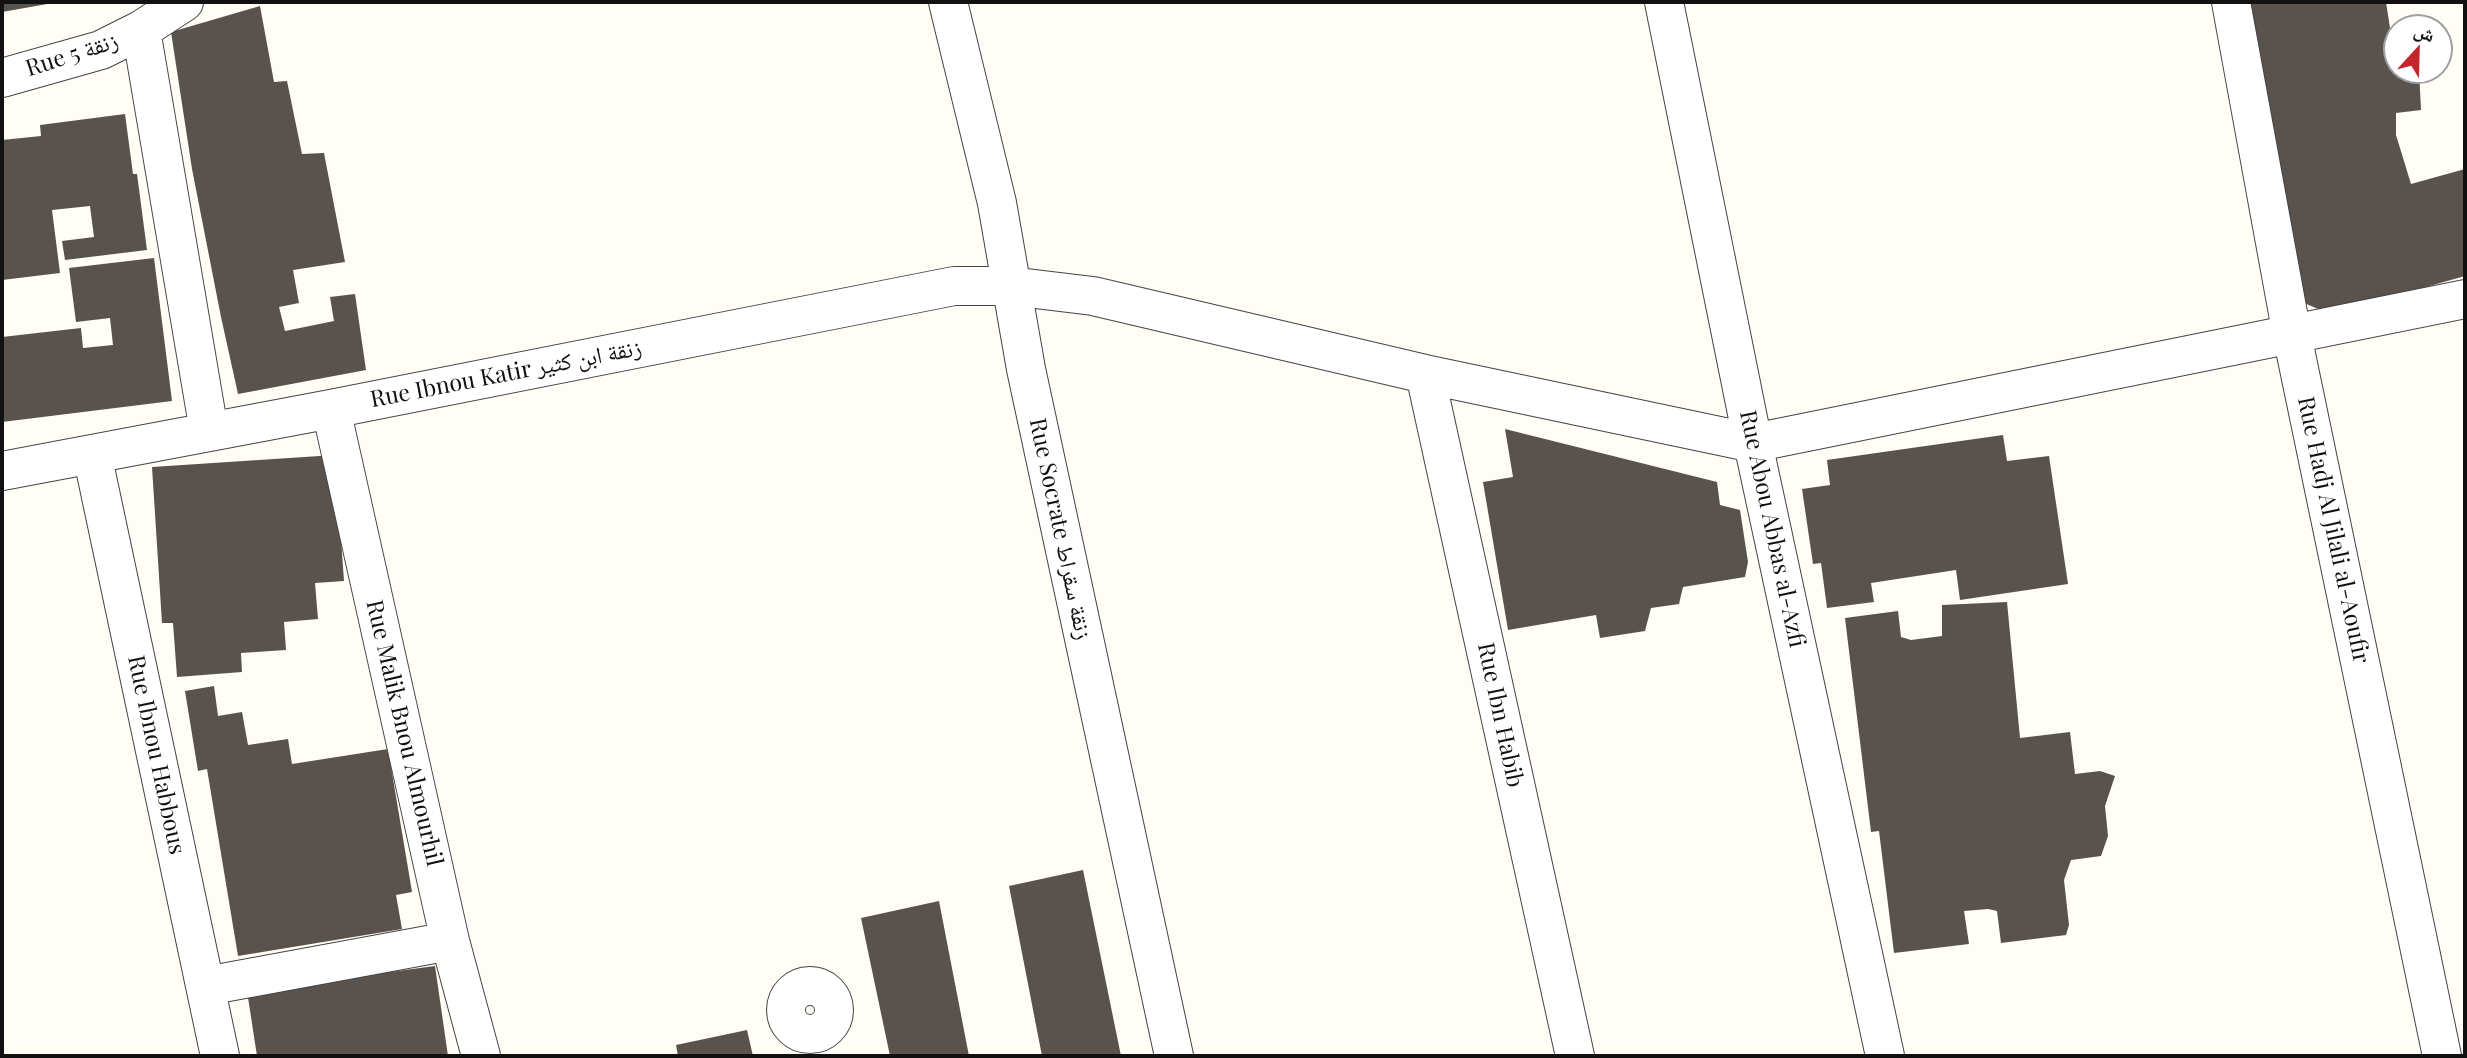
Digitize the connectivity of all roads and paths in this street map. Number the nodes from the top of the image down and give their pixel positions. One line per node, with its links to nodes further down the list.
1 (184, 2): 5 (street, Rue 5 زنقة)
2 (948, 2): 7 (street, Rue Socrate زنقة سقراط)
3 (1664, 2): 13 (street, Rue Abou Abbas al-Azfi)
4 (2231, 2): 9 (street, Rue Hadj Al Jilali al-Aoufir)
5 (141, 30): 6 (street, Rue 5 زنقة); 12 (street)
6 (2, 78)
7 (1010, 286): 10 (street, Rue Ibnou Katir زنقة ابن كثير); 11 (street, Rue Ibnou Katir زنقة ابن كثير); 20 (street, Rue Socrate زنقة سقراط)
8 (2465, 299): 9 (street)
9 (2292, 335): 13 (street); 23 (street, Rue Hadj Al Jilali al-Aoufir)
10 (1425, 374): 13 (street, Rue Ibnou Katir زنقة ابن كثير); 21 (street, Rue Ibn Habib)
11 (331, 409): 12 (street, Rue Ibnou Katir زنقة ابن كثير); 16 (street, Rue Malik Bnou Almourhil)
12 (209, 431): 14 (street, Rue Ibnou Katir زنقة ابن كثير)
13 (1753, 443): 22 (street, Rue Abou Abbas al-Azfi)
14 (92, 454): 15 (street, Rue Ibnou Katir زنقة ابن كثير); 17 (street, Rue Ibnou Habbous)
15 (2, 471)
16 (450, 942): 17 (street); 19 (street, Rue Malik Bnou Almourhil)
17 (206, 986): 18 (street, Rue Ibnou Habbous)
18 (220, 1056)
19 (481, 1056)
20 (1174, 1056)
21 (1575, 1056)
22 (1885, 1056)
23 (2442, 1056)

